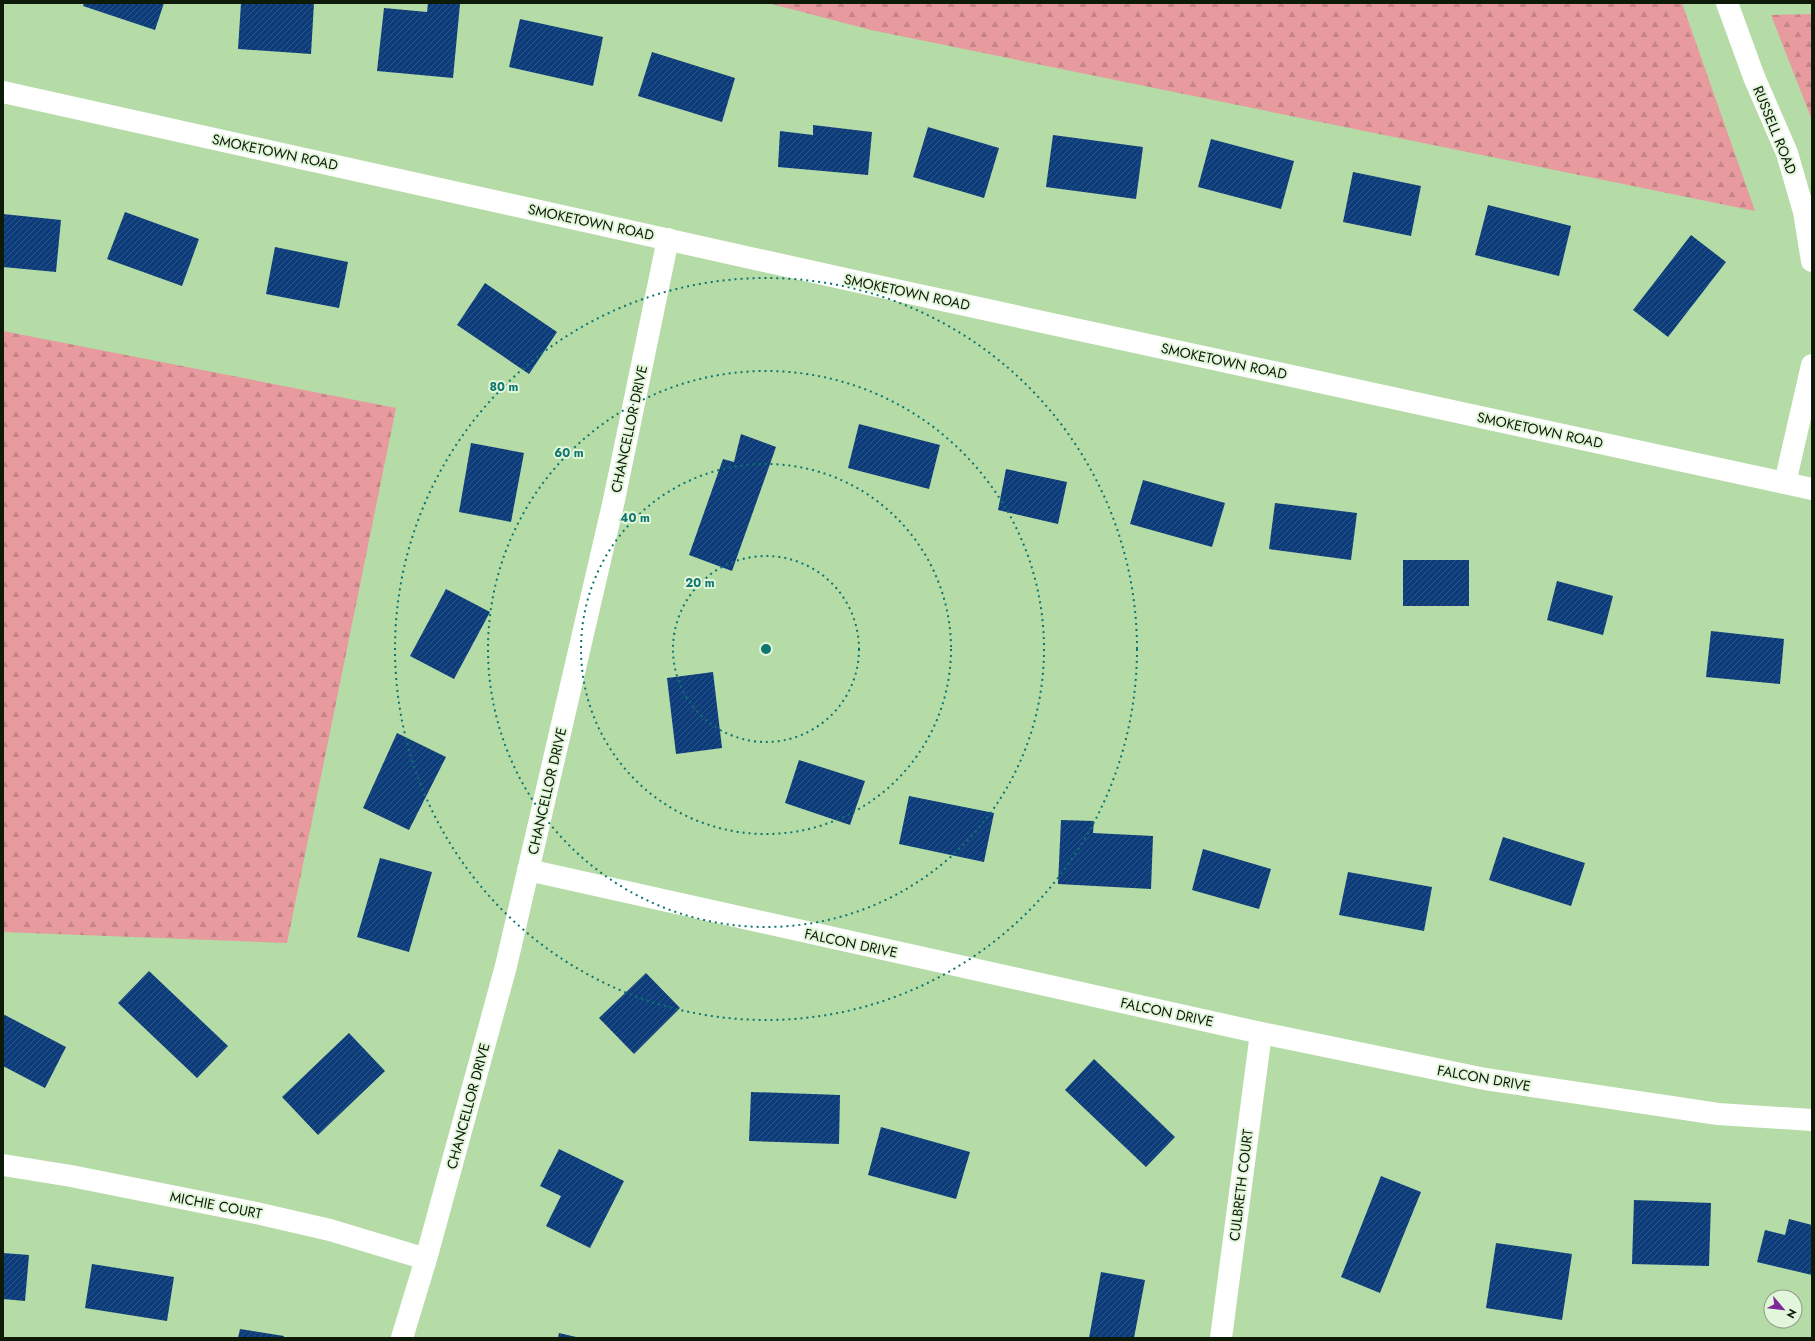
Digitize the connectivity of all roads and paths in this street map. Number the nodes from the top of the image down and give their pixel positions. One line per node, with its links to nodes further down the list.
1 (1727, 3): 4 (street, RUSSELL ROAD)
2 (3, 92): 3 (street, SMOKETOWN ROAD)
3 (668, 239): 6 (street, SMOKETOWN ROAD); 8 (street, CHANCELLOR DRIVE)
4 (1812, 261)
5 (1812, 366): 6 (street)
6 (1785, 483): 7 (street, SMOKETOWN ROAD)
7 (1812, 489)
8 (528, 870): 9 (street, FALCON DRIVE); 12 (street, CHANCELLOR DRIVE)
9 (1261, 1033): 10 (street, FALCON DRIVE); 14 (street, CULBRETH COURT)
10 (1812, 1120)
11 (3, 1166): 12 (street, MICHIE COURT)
12 (426, 1258): 13 (street, CHANCELLOR DRIVE)
13 (402, 1338)
14 (1221, 1338)

